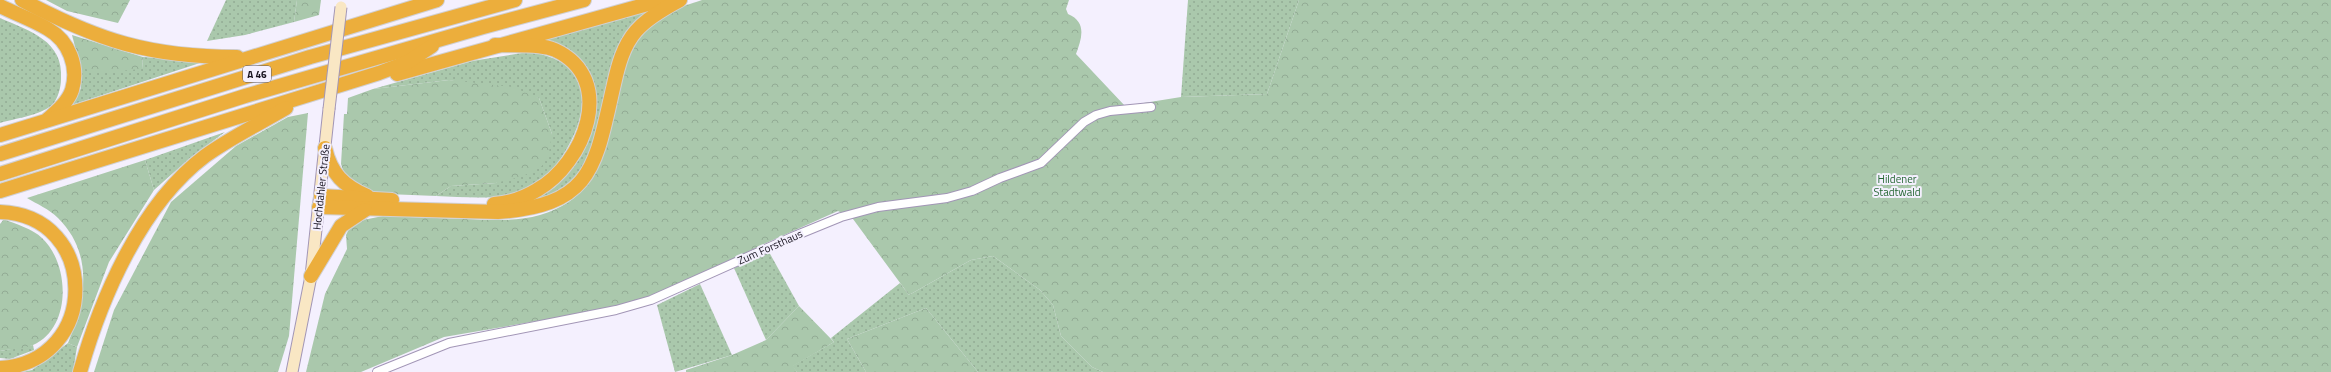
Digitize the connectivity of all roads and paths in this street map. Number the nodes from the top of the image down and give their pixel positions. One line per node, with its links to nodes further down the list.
1 (22, 0): 11 (highway)
2 (437, 0): 11 (highway)
3 (515, 0): 18 (highway, A 46)
4 (584, 0): 9 (highway, A 46)
5 (662, 0): 10 (highway)
6 (680, 0): 22 (highway)
7 (341, 4): 17 (main road, Hochdahler Straße, bridge)
8 (0, 6): 15 (highway)
9 (448, 37): 14 (highway); 19 (highway, A 46)
10 (495, 45): 12 (highway); 22 (highway)
11 (251, 57): 15 (highway)
12 (289, 106): 14 (highway); 26 (highway)
13 (1151, 107): 28 (street, Zum Forsthaus)
14 (240, 116): 20 (highway)
15 (46, 121): 16 (highway)
16 (0, 135)
17 (326, 148): 21 (main road, Hochdahler Straße); 22 (highway)
18 (0, 154)
19 (0, 174)
20 (0, 191)
21 (320, 202): 22 (highway); 24 (main road, Hochdahler Straße)
22 (372, 204): 24 (highway)
23 (0, 212): 25 (highway)
24 (311, 276): 27 (main road, Hochdahler Straße)
25 (0, 368)
26 (80, 372)
27 (292, 372)
28 (377, 372)

